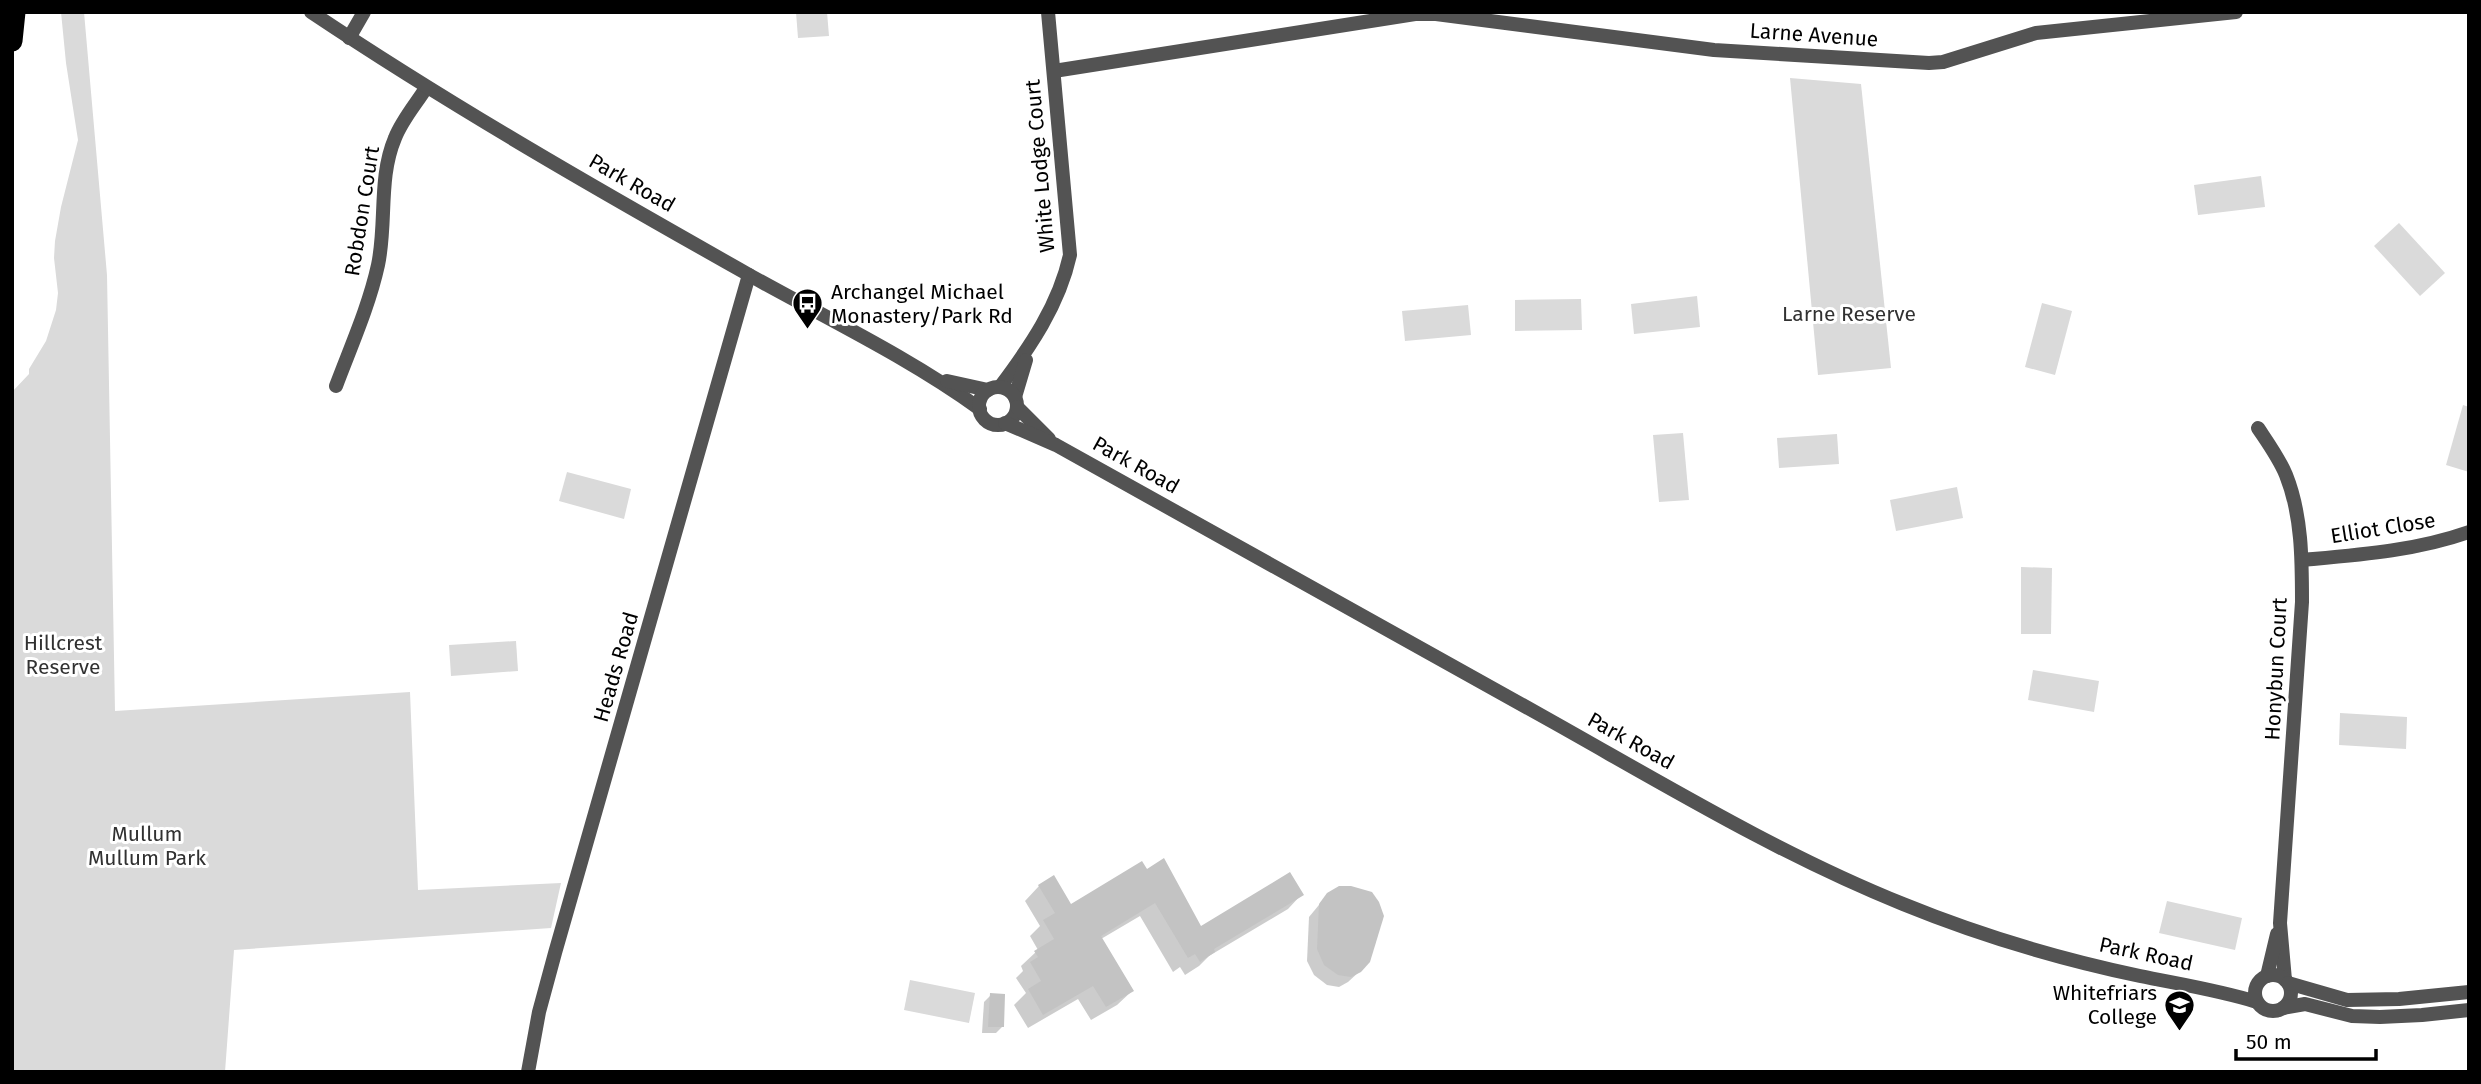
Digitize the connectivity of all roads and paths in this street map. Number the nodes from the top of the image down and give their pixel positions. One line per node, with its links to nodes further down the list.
1 (15, 12): 7 (highway)
2 (311, 12): 6 (street, Park Road)
3 (364, 12): 6 (street)
4 (1048, 12): 8 (street, White Lodge Court)
5 (2236, 12): 8 (street, Larne Avenue)
6 (349, 38): 9 (street, Park Road)
7 (12, 41)
8 (1054, 71): 11 (street, White Lodge Court)
9 (426, 88): 10 (street, Park Road); 13 (street, Robdon Court)
10 (749, 275): 12 (street, Park Road); 30 (street, Heads Road)
11 (1029, 349): 14 (street, White Lodge Court); 15 (street, White Lodge Court)
12 (939, 379): 14 (street, Park Road); 16 (street, Park Road)
13 (335, 386)
14 (994, 388): 15 (street); 16 (street)
15 (1016, 402): 17 (street); 19 (street, Park Road)
16 (980, 408): 17 (street)
17 (1005, 423): 19 (street, Park Road)
18 (2258, 428): 21 (street, Honybun Court)
19 (1056, 445): 25 (street, Park Road)
20 (2469, 532): 21 (street, Elliot Close)
21 (2302, 560): 22 (street, Honybun Court)
22 (2280, 923): 23 (street, Honybun Court); 24 (street, Honybun Court)
23 (2263, 978): 24 (street); 25 (street, Park Road); 27 (street)
24 (2286, 981): 26 (street); 28 (street)
25 (2220, 991): 27 (street, Park Road)
26 (2469, 992)
27 (2257, 1002): 28 (street)
28 (2283, 1008): 29 (street)
29 (2469, 1010)
30 (528, 1072)

